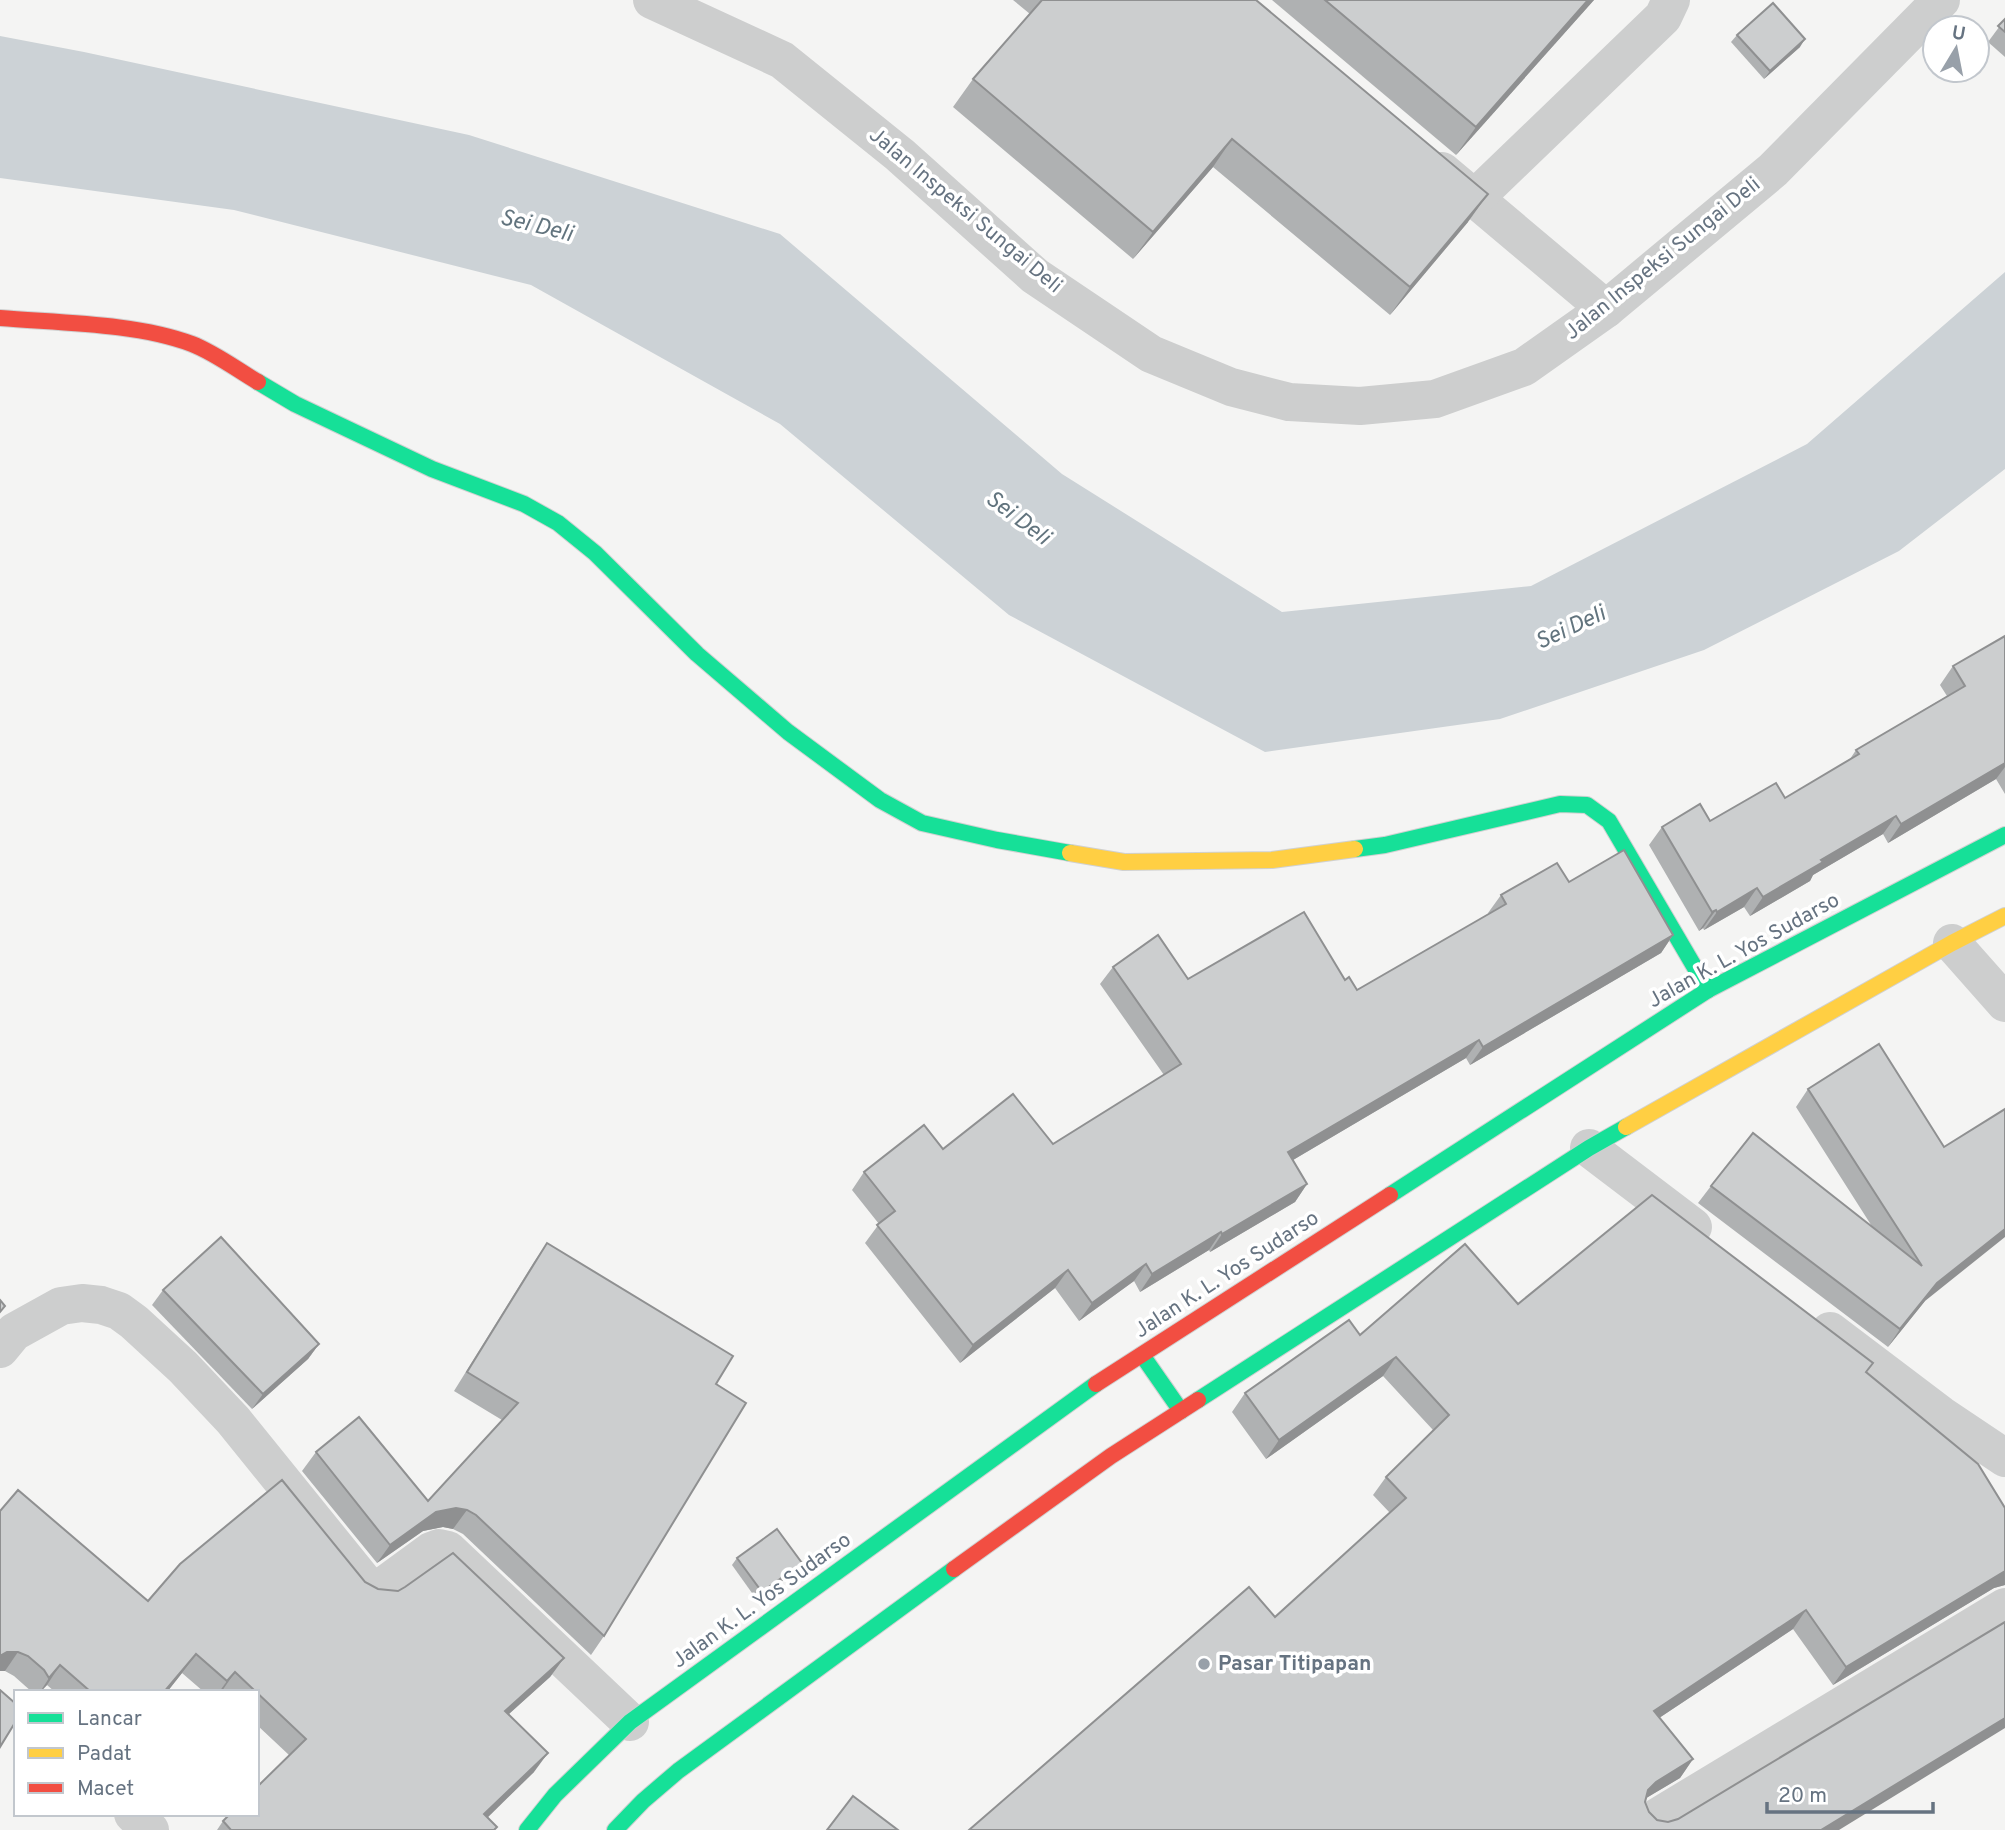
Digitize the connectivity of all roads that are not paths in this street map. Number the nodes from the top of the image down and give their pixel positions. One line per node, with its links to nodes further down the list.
1 (652, 0): 6 (street, Jalan Inspeksi Sungai Deli)
2 (1671, 0): 5 (street)
3 (1941, 0): 6 (street, Jalan Inspeksi Sungai Deli)
4 (1413, 146): 5 (street)
5 (1475, 198): 6 (street)
6 (1606, 309)
7 (0, 318): 11 (main road)
8 (2005, 835): 11 (main road, Jalan K. L. Yos Sudarso)
9 (2005, 916): 10 (main road)
10 (1952, 943): 12 (street); 13 (main road)
11 (1708, 990): 17 (main road, Jalan K. L. Yos Sudarso)
12 (2005, 1003)
13 (1589, 1148): 14 (street); 18 (main road)
14 (1721, 1248)
15 (1798, 1307): 19 (street)
16 (5, 1332): 21 (street)
17 (1142, 1355): 18 (main road); 21 (main road, Jalan K. L. Yos Sudarso)
18 (1181, 1411): 26 (main road)
19 (2005, 1458)
20 (2005, 1607): 23 (street)
21 (630, 1722): 25 (main road, Jalan K. L. Yos Sudarso)
22 (135, 1816): 24 (street)
23 (1654, 1819)
24 (150, 1830)
25 (527, 1830)
26 (615, 1830)

